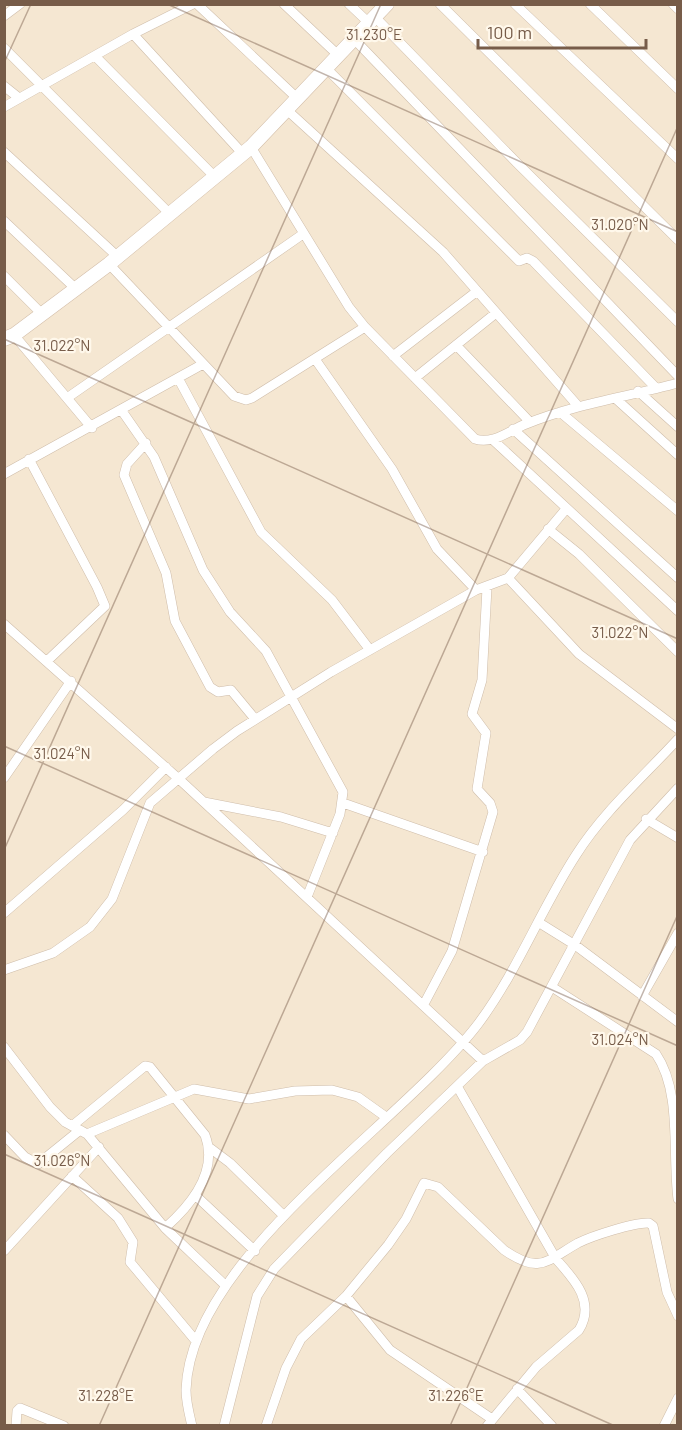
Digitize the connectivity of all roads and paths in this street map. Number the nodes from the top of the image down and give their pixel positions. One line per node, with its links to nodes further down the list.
1 (20, 4): 11 (street)
2 (195, 4): 13 (street); 23 (street)
3 (284, 4): 16 (street)
4 (349, 4): 12 (street)
5 (387, 4): 12 (street)
6 (440, 4): 33 (street)
7 (515, 4): 28 (street)
8 (590, 4): 21 (street)
9 (673, 4): 10 (street)
10 (678, 9)
11 (4, 15)
12 (372, 20): 14 (street); 40 (street)
13 (133, 34): 17 (street); 26 (street)
14 (353, 38): 16 (street); 50 (street)
15 (4, 48): 20 (street)
16 (338, 55): 18 (street)
17 (95, 56): 20 (street); 29 (street)
18 (326, 68): 23 (street); 51 (street)
19 (4, 86): 22 (street)
20 (42, 86): 22 (street); 30 (street)
21 (678, 90)
22 (19, 98): 24 (street)
23 (298, 99): 25 (street)
24 (4, 107)
25 (287, 110): 26 (street); 37 (street)
26 (247, 150): 29 (street); 32 (street)
27 (4, 152): 34 (street)
28 (678, 159)
29 (214, 176): 30 (street)
30 (171, 215): 34 (street)
31 (4, 221): 36 (street)
32 (303, 234): 41 (street); 42 (street)
33 (678, 240)
34 (114, 260): 36 (street); 42 (street)
35 (4, 276): 39 (street)
36 (76, 289): 39 (street)
37 (476, 292): 38 (street); 45 (street)
38 (496, 313): 44 (street); 55 (street)
39 (42, 314): 43 (street)
40 (678, 322)
41 (365, 327): 45 (street); 46 (street)
42 (169, 328): 47 (street); 53 (street)
43 (9, 337): 53 (street)
44 (456, 345): 49 (street); 58 (street)
45 (393, 356): 49 (street)
46 (315, 358): 47 (street); 73 (street)
47 (203, 364): 48 (street)
48 (178, 378): 56 (street); 76 (street)
49 (415, 378): 62 (street)
50 (677, 382): 51 (street)
51 (656, 388): 52 (street)
52 (638, 391): 54 (street); 60 (street)
53 (67, 398): 59 (street)
54 (615, 398): 55 (street); 64 (street)
55 (578, 406): 57 (street)
56 (122, 411): 59 (street); 63 (street)
57 (560, 412): 58 (street); 68 (street)
58 (530, 422): 61 (street)
59 (92, 428): 65 (street)
60 (678, 428)
61 (513, 429): 62 (street); 71 (street)
62 (493, 440): 67 (street)
63 (146, 443): 80 (street); 81 (street)
64 (678, 455)
65 (29, 459): 66 (street); 78 (street)
66 (4, 474)
67 (566, 509): 69 (street); 74 (street)
68 (678, 511)
69 (548, 529): 70 (street); 77 (street)
70 (507, 578): 72 (street); 82 (street)
71 (678, 578)
72 (487, 588): 73 (street); 93 (street)
73 (476, 590): 76 (street)
74 (678, 611)
75 (4, 624): 78 (street)
76 (370, 650): 80 (street)
77 (678, 652)
78 (47, 661): 79 (street)
79 (71, 681): 84 (street); 85 (street)
80 (290, 696): 81 (street); 89 (street)
81 (255, 719): 86 (street)
82 (678, 729)
83 (678, 739): 96 (street)
84 (166, 767): 86 (street); 95 (street)
85 (4, 778)
86 (180, 780): 88 (street); 101 (street)
87 (678, 788): 90 (street)
88 (204, 801): 91 (street); 94 (street)
89 (343, 803): 91 (street); 93 (street)
90 (646, 819): 92 (street); 98 (street)
91 (333, 833): 94 (street)
92 (678, 838)
93 (483, 852): 104 (street)
94 (307, 897): 104 (street)
95 (4, 913)
96 (538, 922): 98 (street); 106 (street)
97 (678, 933): 99 (street)
98 (575, 945): 102 (street); 103 (street)
99 (669, 948): 100 (street); 103 (street)
100 (678, 955)
101 (4, 970)
102 (552, 987): 108 (street); 113 (street)
103 (642, 996): 105 (street)
104 (424, 1004): 106 (street)
105 (678, 1022)
106 (462, 1042): 108 (street); 111 (street)
107 (4, 1047): 112 (street)
108 (483, 1061): 109 (street)
109 (457, 1086): 124 (street); 132 (street)
110 (173, 1098): 111 (street); 112 (street); 112 (street); 116 (street)
111 (386, 1117): 120 (street)
112 (80, 1130): 114 (street); 115 (street)
113 (676, 1132): 119 (street)
114 (4, 1135)
115 (99, 1147): 117 (street); 121 (street)
116 (210, 1148): 118 (street); 120 (street)
117 (72, 1176): 122 (street); 128 (street)
118 (195, 1196): 121 (street); 123 (street)
119 (678, 1199)
120 (284, 1216): 123 (street)
121 (165, 1228): 125 (street)
122 (4, 1251)
123 (255, 1251): 125 (street)
124 (556, 1259): 126 (street); 127 (street); 129 (street)
125 (225, 1285): 128 (street)
126 (346, 1296): 131 (street); 136 (street)
127 (678, 1316)
128 (196, 1341): 135 (street)
129 (517, 1389): 131 (street); 137 (street)
130 (678, 1398): 138 (street)
131 (489, 1422)
132 (227, 1424)
133 (16, 1425): 134 (street)
134 (64, 1425)
135 (192, 1425)
136 (266, 1425)
137 (552, 1425)
138 (664, 1425)

